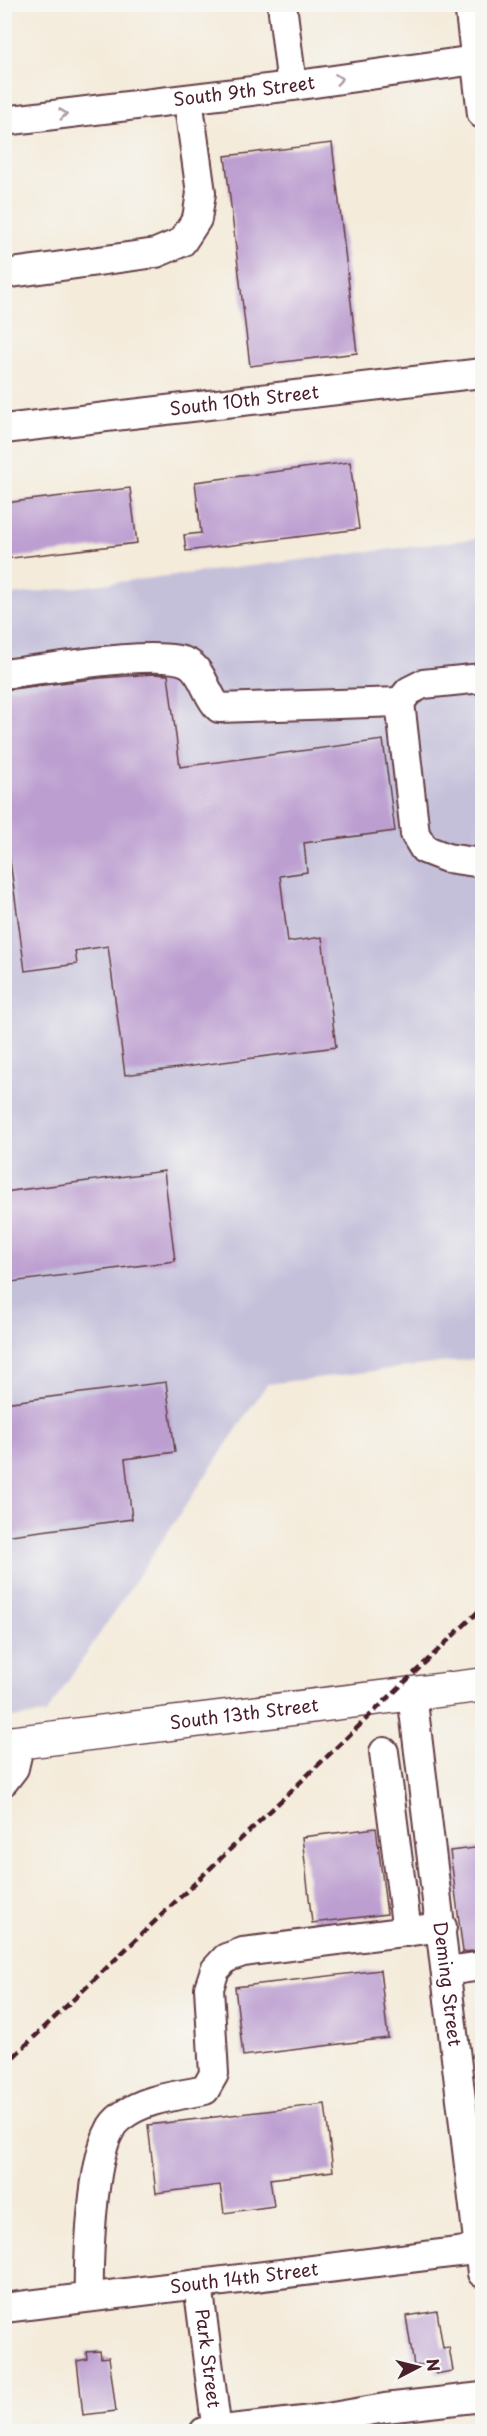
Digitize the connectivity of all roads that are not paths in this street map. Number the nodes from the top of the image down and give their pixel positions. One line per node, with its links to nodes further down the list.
1 (282, 4): 4 (street)
2 (469, 4): 3 (street)
3 (479, 59): 4 (street, South 9th Street, one-way to 3); 6 (street)
4 (292, 86): 5 (street, South 9th Street)
5 (188, 99): 7 (street, South 9th Street, one-way to 5); 8 (street)
6 (483, 114)
7 (4, 121)
8 (4, 274)
9 (483, 373): 10 (street, South 10th Street)
10 (4, 429)
11 (4, 674): 13 (street)
12 (483, 678): 13 (street)
13 (400, 702): 14 (street)
14 (483, 863)
15 (483, 1685): 16 (main road, South 13th Street)
16 (412, 1694): 17 (street, Deming Street); 18 (main road, South 13th Street)
17 (417, 1739): 20 (street, Deming Street); 21 (street)
18 (12, 1743): 19 (street)
19 (4, 1781)
20 (442, 1927): 21 (street); 23 (street, Deming Street)
21 (406, 1932): 27 (street)
22 (483, 1966): 23 (street)
23 (447, 1971): 24 (street, Deming Street)
24 (472, 2103): 25 (street, Deming Street)
25 (482, 2257): 26 (street, South 14th Street)
26 (198, 2284): 27 (street, South 14th Street); 30 (street, Park Street)
27 (89, 2297): 28 (street, South 14th Street)
28 (4, 2308)
29 (483, 2397): 30 (street)
30 (212, 2431)

